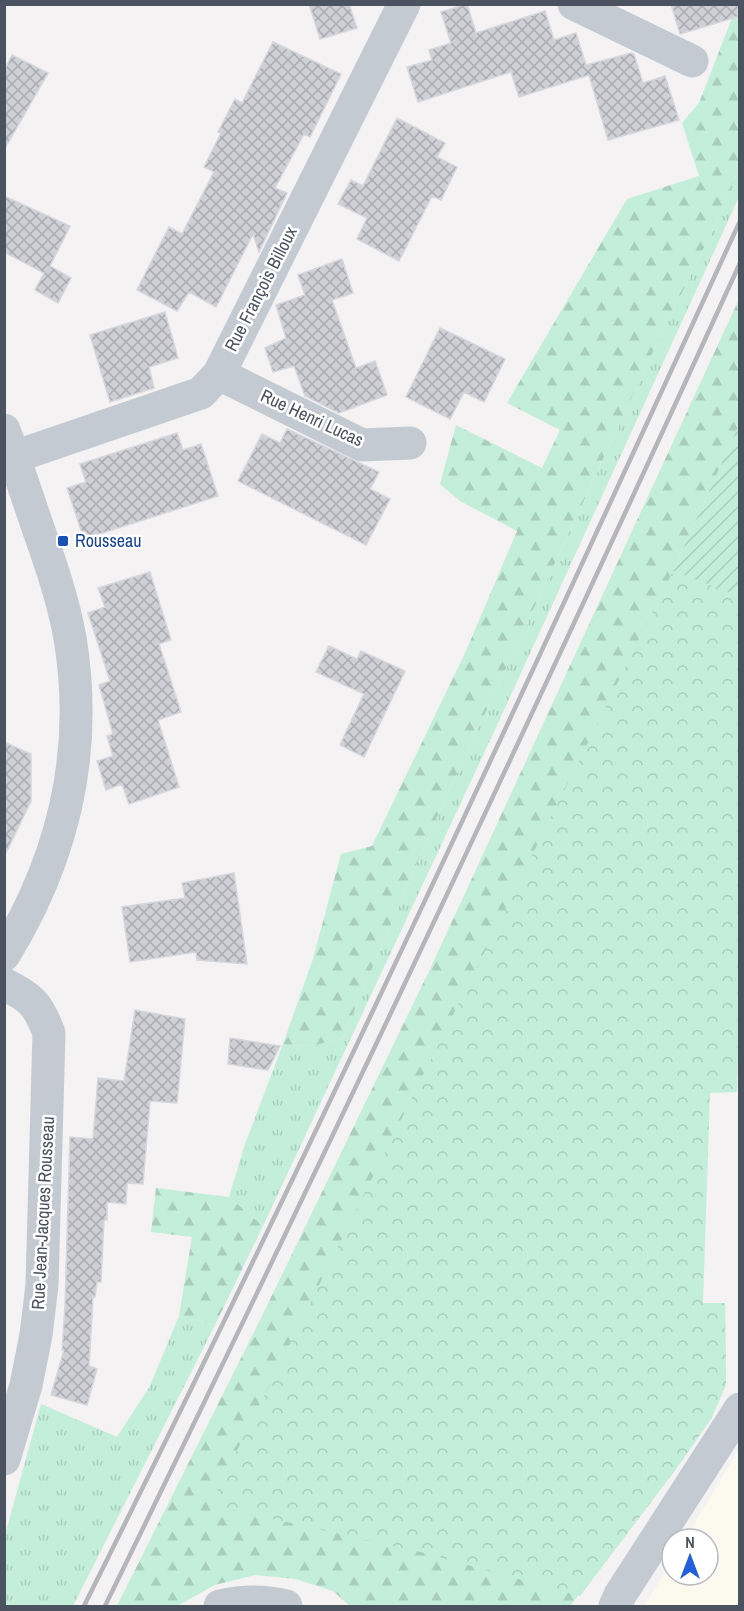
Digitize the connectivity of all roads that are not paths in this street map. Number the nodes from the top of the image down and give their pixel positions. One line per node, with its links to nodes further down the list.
1 (404, 4): 4 (street, Rue François Billoux)
2 (574, 4): 3 (street)
3 (692, 61)
4 (219, 374): 5 (street, Rue Henri Lucas); 6 (street, Rue François Billoux)
5 (410, 443)
6 (9, 444): 7 (street)
7 (4, 955)
8 (4, 984): 10 (street, Rue Jean-Jacques Rousseau)
9 (740, 1409): 11 (street)
10 (4, 1459)
11 (613, 1603)
12 (220, 1606): 13 (street)
13 (286, 1606)

